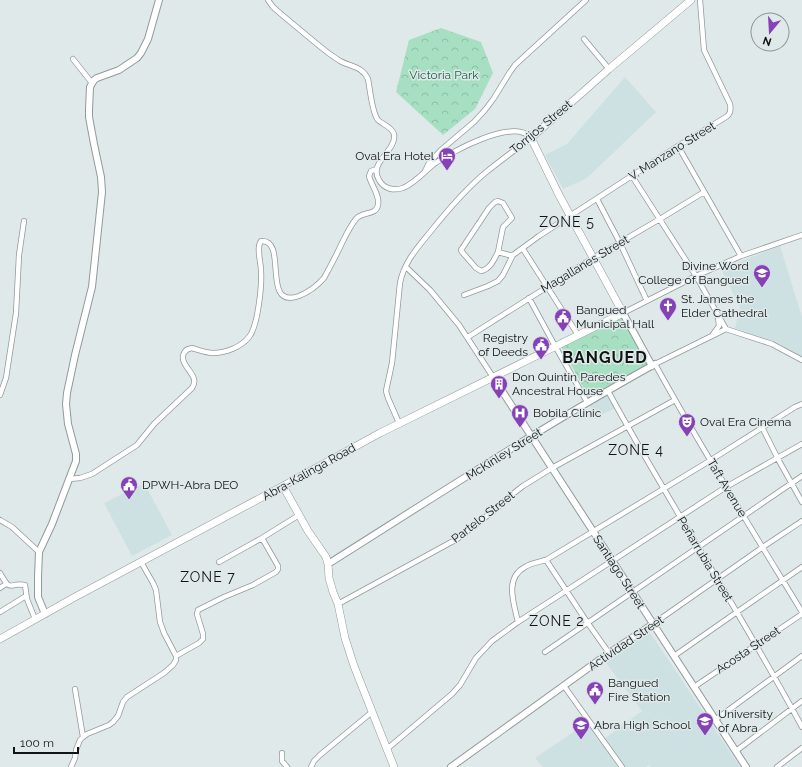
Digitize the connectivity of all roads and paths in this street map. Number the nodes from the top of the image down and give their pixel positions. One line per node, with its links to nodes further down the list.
1 (158, 0): 9 (street)
2 (268, 0): 12 (street)
3 (586, 0): 13 (street)
4 (691, 0): 8 (main road, Torrijos Street)
5 (700, 0): 11 (street, V. Manzano Street)
6 (584, 39): 8 (street)
7 (73, 59): 9 (street)
8 (609, 69): 10 (main road, Torrijos Street)
9 (92, 83): 57 (street)
10 (531, 138): 13 (street); 17 (main road, Taft Avenue); 27 (street, Torrijos Street)
11 (678, 146): 14 (street, V. Manzano Street); 15 (street)
12 (377, 169): 13 (street); 57 (street)
13 (423, 173)
14 (632, 176): 16 (street, V. Manzano Street); 18 (street)
15 (704, 192): 18 (street, Magallanes Street); 25 (street)
16 (597, 199): 17 (street, V. Manzano Street); 21 (street)
17 (570, 215): 22 (street, V. Manzano Street); 26 (main road, Taft Avenue)
18 (660, 219): 21 (street, Magallanes Street); 28 (street)
19 (24, 221): 44 (street)
20 (802, 235): 25 (street)
21 (620, 243): 26 (street, Magallanes Street); 32 (street)
22 (522, 248): 24 (street, V. Manzano Street); 29 (street)
23 (498, 252): 23 (street); 24 (street)
24 (514, 255): 30 (street)
25 (741, 256): 28 (street)
26 (593, 258): 29 (street, Magallanes Street); 33 (main road, Taft Avenue)
27 (406, 267): 38 (street); 48 (street, Torrijos Street)
28 (696, 276): 32 (street); 34 (street)
29 (547, 287): 31 (street, Magallanes Street); 36 (street)
30 (464, 295)
31 (529, 298): 38 (street, Magallanes Street); 39 (street)
32 (647, 301): 33 (street)
33 (623, 313): 36 (main road, Abra-Kalinga Road); 41 (street, Taft Avenue)
34 (717, 314): 35 (street); 37 (street)
35 (726, 328): 37 (street, McKinley Street); 40 (street)
36 (578, 335): 39 (main road, Abra-Kalinga Road)
37 (712, 335): 41 (street, McKinley Street)
38 (468, 337): 42 (street)
39 (555, 346): 42 (main road, Abra-Kalinga Road); 46 (street)
40 (802, 360)
41 (653, 365): 43 (street, McKinley Street); 45 (street, Taft Avenue)
42 (492, 377): 48 (main road, Abra-Kalinga Road); 51 (street, Santiago Street)
43 (608, 391): 46 (street, McKinley Street); 49 (street, Peñarrubia Street)
44 (0, 395)
45 (675, 400): 49 (street, Partelo Street); 54 (street, Taft Avenue)
46 (587, 402): 51 (street, McKinley Street)
47 (802, 404): 50 (street)
48 (399, 423): 59 (main road, Abra-Kalinga Road)
49 (627, 426): 55 (street, Partelo Street); 61 (street, Peñarrubia Street)
50 (762, 427): 53 (street); 54 (street)
51 (531, 437): 55 (street, Santiago Street); 77 (street, McKinley Street)
52 (802, 444): 53 (street)
53 (778, 458): 58 (street); 60 (street)
54 (711, 460): 60 (street, Taft Avenue); 61 (street)
55 (552, 468): 68 (street, Santiago Street); 87 (street, Partelo Street)
56 (802, 476): 58 (street)
57 (69, 479): 72 (street)
58 (792, 483): 62 (street); 64 (street)
59 (284, 486): 63 (main road); 75 (main road, Abra-Kalinga Road)
60 (726, 487): 64 (street, Taft Avenue); 65 (street)
61 (663, 489): 65 (street, Peñarrubia Street); 68 (street)
62 (802, 502)
63 (299, 515): 69 (street); 77 (main road)
64 (744, 516): 70 (street); 71 (street, Taft Avenue)
65 (679, 517): 70 (street, Peñarrubia Street); 74 (street)
66 (0, 520): 72 (street)
67 (802, 521): 71 (street, Actividad Street)
68 (593, 531): 73 (street); 74 (street, Santiago Street)
69 (262, 538): 76 (street); 100 (street)
70 (698, 547): 80 (street, Peñarrubia Street); 85 (street)
71 (763, 547): 80 (street, Actividad Street); 81 (street, Taft Avenue)
72 (39, 552): 91 (street)
73 (546, 560): 84 (street); 93 (street)
74 (612, 561): 84 (street); 85 (street, Santiago Street)
75 (141, 562): 91 (main road, Abra-Kalinga Road); 100 (street)
76 (219, 562)
77 (328, 564): 87 (main road)
78 (802, 567): 81 (street)
79 (0, 573): 82 (street)
80 (718, 580): 89 (street, Peñarrubia Street); 95 (street, Actividad Street)
81 (783, 581): 89 (street); 90 (street, Taft Avenue)
82 (6, 584): 83 (street); 86 (street)
83 (0, 588)
84 (566, 590): 93 (street); 94 (street)
85 (632, 591): 94 (street); 95 (street, Santiago Street)
86 (26, 596): 88 (street); 92 (street)
87 (338, 604): 109 (main road)
88 (0, 612)
89 (737, 612): 97 (street, Peñarrubia Street); 101 (street)
90 (802, 613): 97 (street, Acosta Street)
91 (45, 614): 92 (main road, Abra-Kalinga Road)
92 (35, 619): 96 (main road, Abra-Kalinga Road)
93 (518, 622): 114 (street)
94 (587, 622): 98 (street); 99 (street)
95 (653, 624): 99 (street, Actividad Street); 101 (street, Santiago Street)
96 (0, 639)
97 (756, 645): 103 (street, Peñarrubia Street); 105 (street, Acosta Street)
98 (545, 652)
99 (609, 654): 104 (street, Actividad Street)
100 (176, 656): 112 (street)
101 (674, 656): 105 (street, Santiago Street)
102 (802, 656): 103 (street)
103 (774, 677): 108 (street, Peñarrubia Street); 110 (street)
104 (564, 686): 121 (street, Actividad Street); 122 (street)
105 (694, 687): 110 (street, Santiago Street)
106 (75, 688): 112 (street)
107 (802, 702): 108 (street)
108 (792, 709): 111 (street, Peñarrubia Street); 115 (street)
109 (372, 712): 114 (main road); 119 (street)
110 (716, 720): 115 (street, Santiago Street)
111 (802, 727)
112 (83, 737): 117 (street)
113 (802, 748): 124 (street)
114 (387, 749): 120 (main road)
115 (736, 751): 123 (street, Santiago Street)
116 (282, 753): 118 (street)
117 (71, 767)
118 (287, 767)
119 (311, 767)
120 (394, 767)
121 (451, 767)
122 (622, 767)
123 (746, 767)
124 (777, 767)

